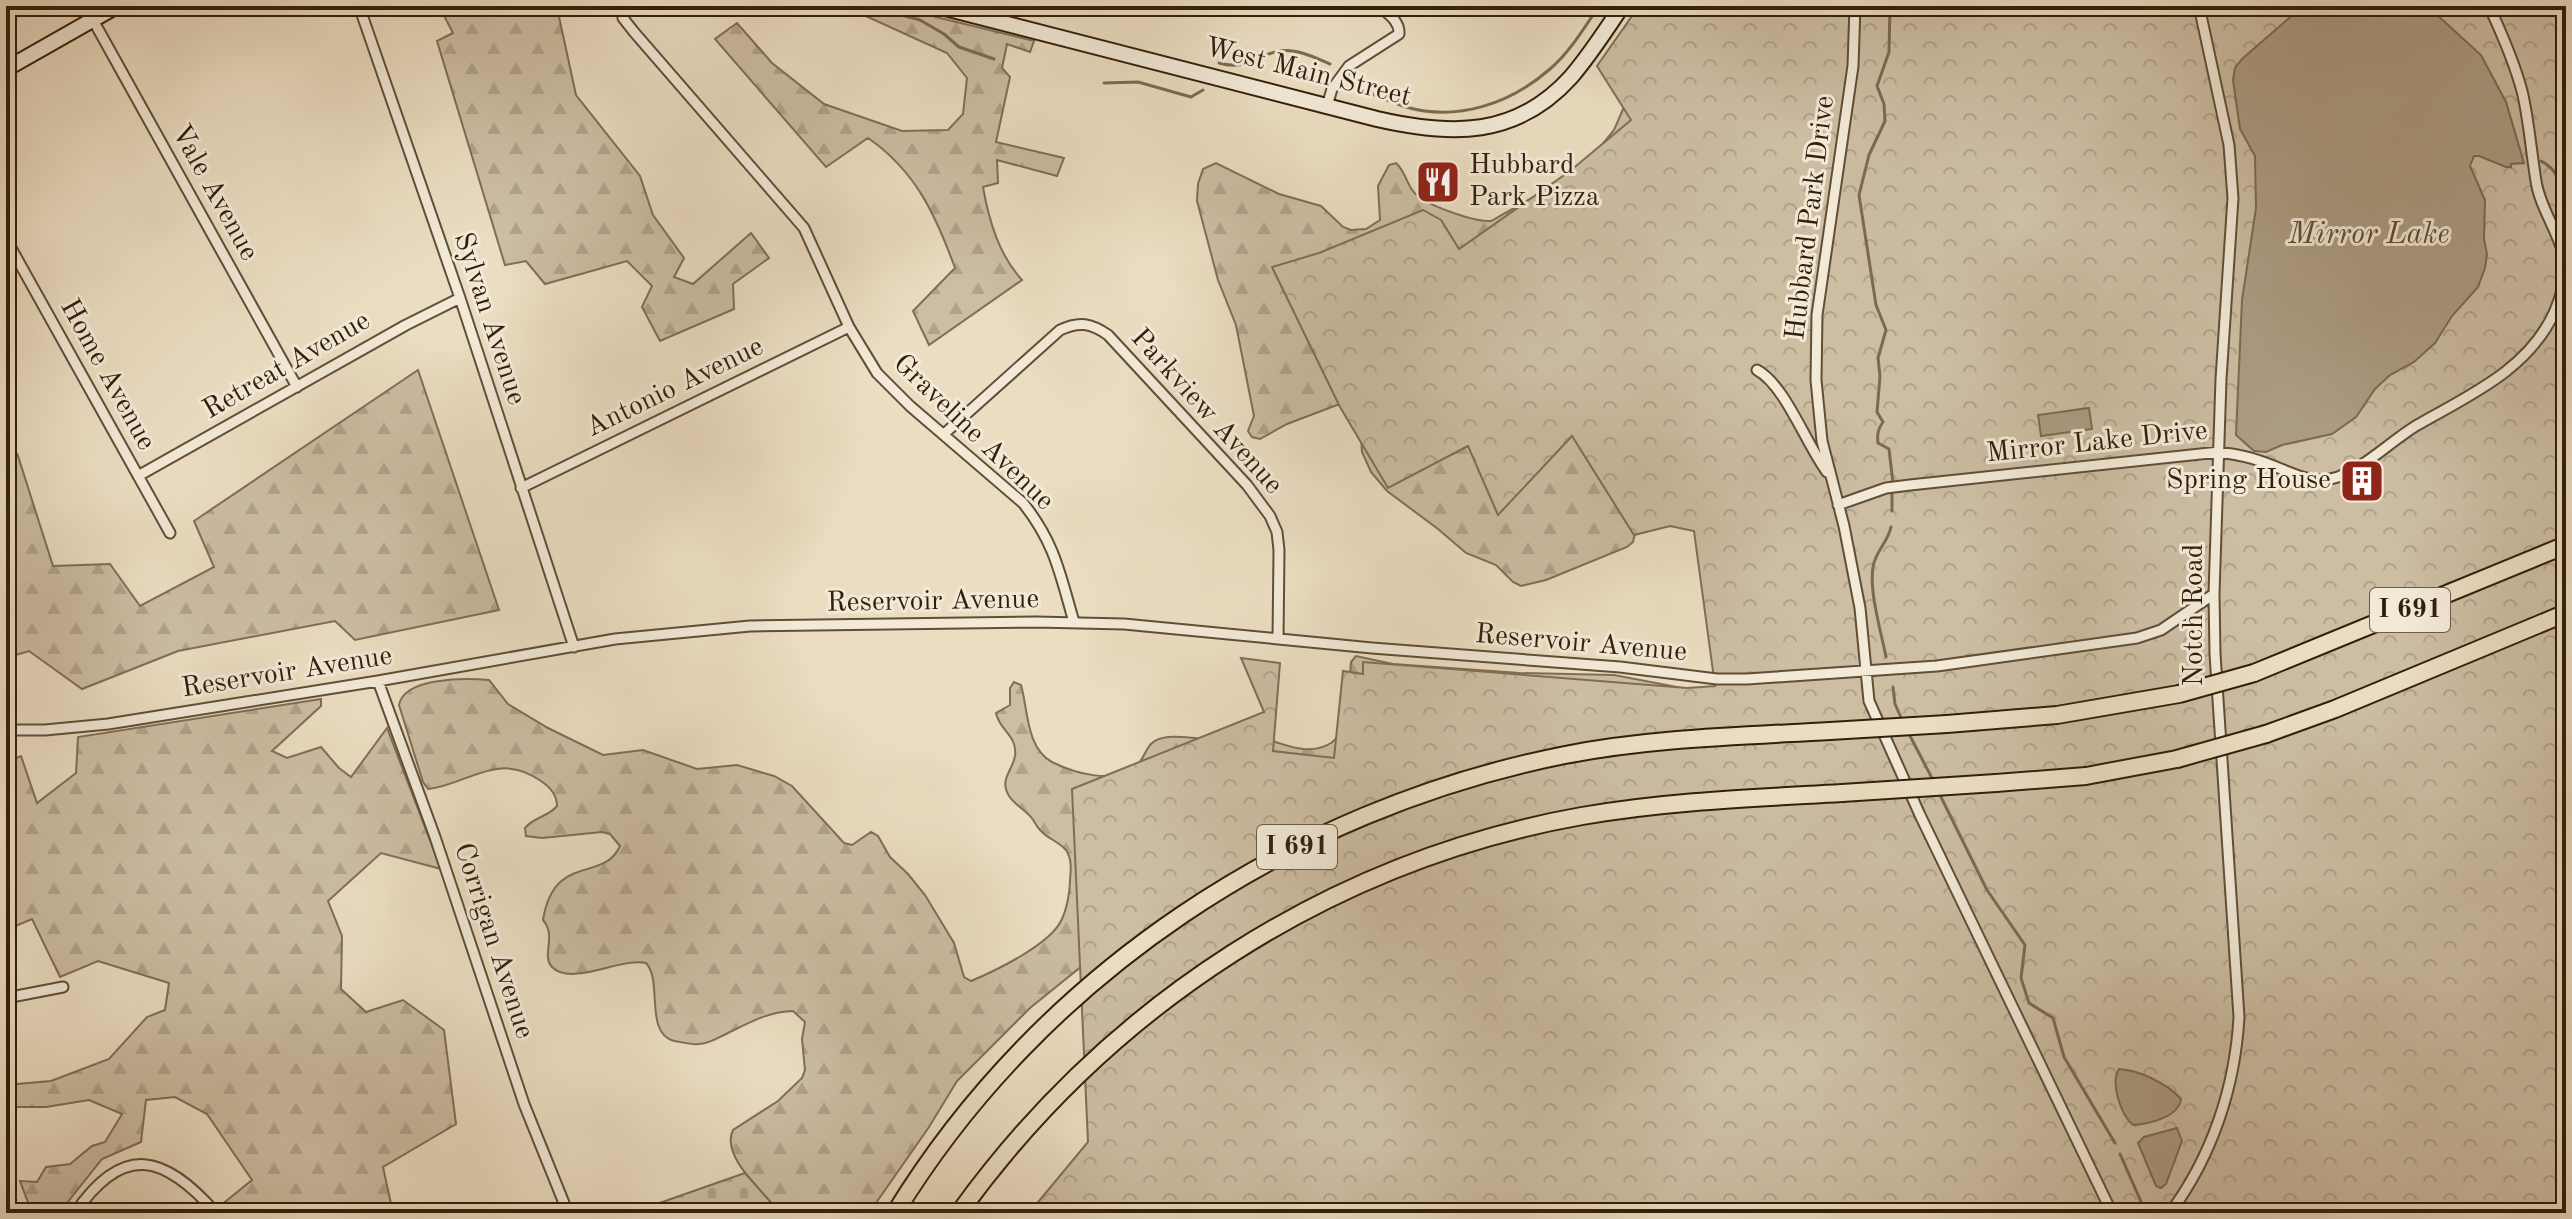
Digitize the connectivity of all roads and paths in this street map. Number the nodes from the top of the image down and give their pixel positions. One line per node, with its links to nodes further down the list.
1 (117, 6): 12 (main road)
2 (359, 6): 16 (street, Sylvan Avenue)
3 (612, 6): 11 (street, Graveline Avenue)
4 (621, 6): 11 (street)
5 (937, 6): 14 (main road, West Main Street)
6 (1379, 6): 14 (street)
7 (1622, 6): 14 (main road, West Main Street)
8 (1855, 6): 23 (street, Hubbard Park Drive)
9 (2199, 6): 21 (street, Notch Road)
10 (2489, 6): 21 (street, Mirror Lake Drive)
11 (623, 18): 17 (street, Graveline Avenue)
12 (93, 20): 13 (main road); 19 (street, Vale Avenue)
13 (6, 69)
14 (1327, 106)
15 (6, 239): 22 (street, Home Avenue)
16 (460, 298): 19 (street, Retreat Avenue); 24 (street, Sylvan Avenue)
17 (849, 327): 20 (street, Graveline Avenue); 24 (street, Antonio Avenue)
18 (1757, 370): 23 (street)
19 (297, 387): 22 (street, Retreat Avenue)
20 (944, 434): 30 (street, Graveline Avenue); 31 (street, Parkview Avenue)
21 (2219, 452): 25 (street, Mirror Lake Drive); 28 (street, Notch Road)
22 (138, 476): 26 (street, Home Avenue)
23 (1831, 477): 25 (street, Hubbard Park Drive)
24 (521, 488): 32 (street, Sylvan Avenue)
25 (1838, 505): 33 (street, Hubbard Park Drive)
26 (170, 533)
27 (2566, 545): 41 (highway, I 691, bridge)
28 (2214, 594): 33 (street, Reservoir Avenue); 44 (street, Notch Road)
29 (2566, 613): 42 (highway, I 691, bridge)
30 (1074, 622): 31 (street, Reservoir Avenue); 32 (street, Reservoir Avenue)
31 (1278, 639): 33 (street, Reservoir Avenue)
32 (574, 647): 34 (street, Reservoir Avenue)
33 (1865, 671): 43 (street)
34 (378, 681): 35 (street, Reservoir Avenue); 40 (street, Corrigan Avenue)
35 (6, 730)
36 (63, 987): 37 (street)
37 (6, 998)
38 (75, 1213): 39 (street)
39 (216, 1213)
40 (568, 1213)
41 (895, 1213)
42 (959, 1213)
43 (2112, 1213)
44 (2170, 1213)

